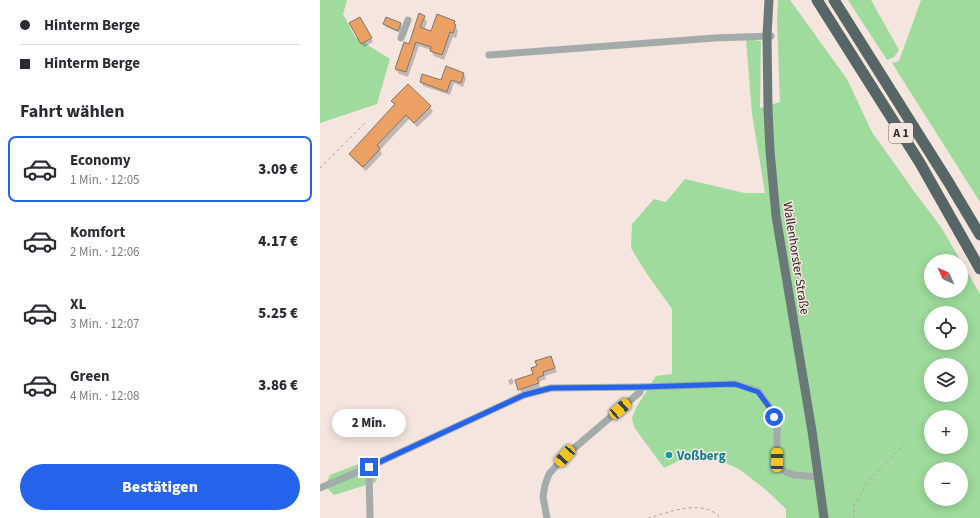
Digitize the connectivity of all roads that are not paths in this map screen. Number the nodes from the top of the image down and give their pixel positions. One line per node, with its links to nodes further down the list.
1 (769, 0): 5 (main road, Wallenhorster Straße)
2 (817, 0): 9 (highway, A 1)
3 (834, 0): 8 (highway, A 1)
4 (408, 20): 6 (street)
5 (769, 36): 7 (street); 12 (main road, Wallenhorster Straße)
6 (400, 38)
7 (489, 55)
8 (980, 235)
9 (980, 269)
10 (641, 387): 11 (street); 12 (street); 15 (street)
11 (369, 467): 13 (street); 14 (street)
12 (818, 478): 16 (main road, Wallenhorster Straße)
13 (320, 488)
14 (370, 518)
15 (547, 518)
16 (824, 518)

